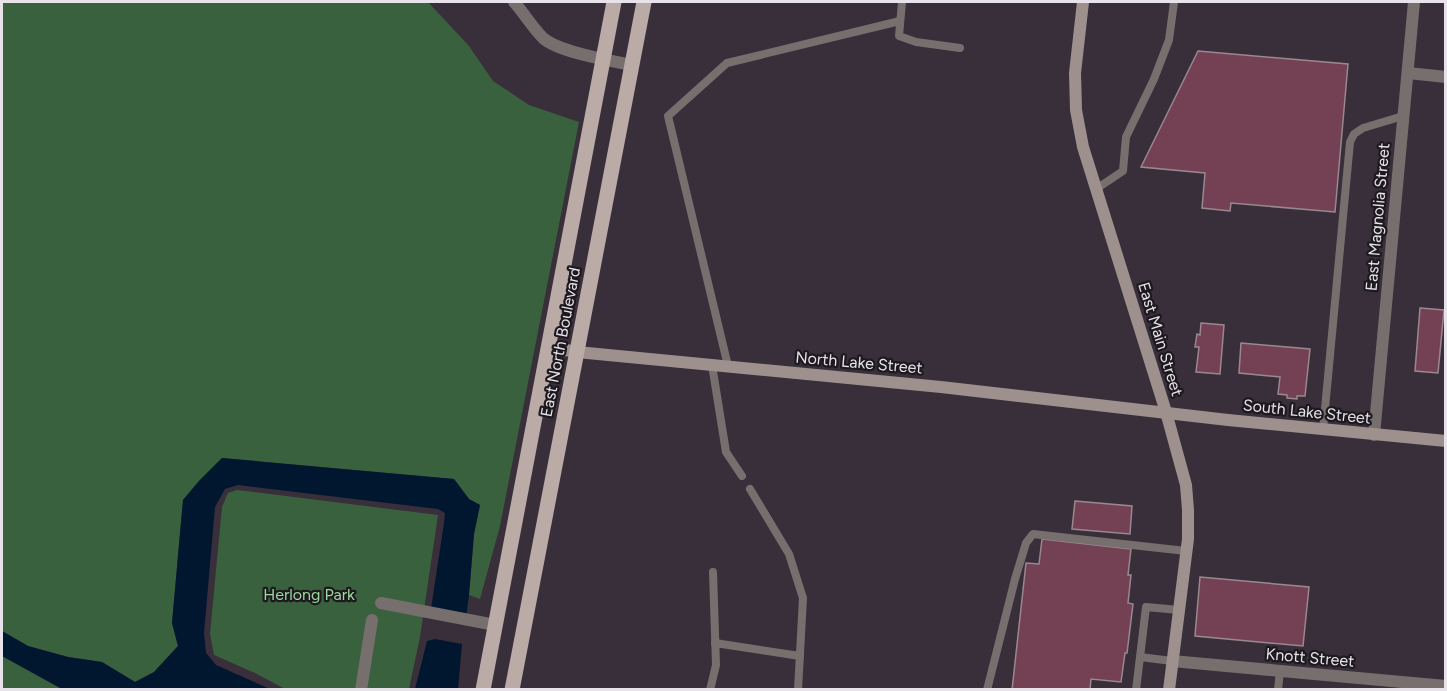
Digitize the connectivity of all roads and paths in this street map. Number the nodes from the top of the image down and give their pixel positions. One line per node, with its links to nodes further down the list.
1 (514, 2): 10 (street)
2 (614, 2): 10 (main road, East North Boulevard)
3 (644, 2): 11 (main road, East North Boulevard)
4 (902, 2): 8 (lane)
5 (1083, 2): 15 (street, East Main Street)
6 (1174, 2): 15 (lane)
7 (1414, 2): 12 (street, East Magnolia Street)
8 (900, 21): 9 (lane); 19 (lane)
9 (960, 48)
10 (603, 60): 11 (street); 16 (main road, East North Boulevard)
11 (632, 65): 17 (main road, East North Boulevard)
12 (1408, 73): 13 (street); 14 (street, East Magnolia Street)
13 (1446, 77)
14 (1403, 116): 21 (lane); 22 (street, East Magnolia Street)
15 (1096, 189): 20 (street, East Main Street)
16 (549, 347): 17 (street, North Lake Street); 31 (main road, East North Boulevard)
17 (577, 352): 18 (street, North Lake Street); 32 (main road, East North Boulevard)
18 (712, 365): 19 (street, North Lake Street); 24 (lane)
19 (728, 366): 20 (street, North Lake Street)
20 (1166, 412): 21 (street, South Lake Street); 26 (street, East Main Street)
21 (1323, 430): 22 (street, South Lake Street)
22 (1374, 435): 23 (street, South Lake Street)
23 (1446, 441)
24 (742, 476)
25 (750, 489): 34 (lane)
26 (1186, 551): 29 (street, East Main Street); 46 (lane)
27 (713, 572): 33 (lane)
28 (381, 603): 31 (street)
29 (1179, 610): 35 (lane); 36 (street, East Main Street)
30 (372, 620): 41 (street)
31 (495, 625): 32 (main road); 42 (main road, East North Boulevard)
32 (523, 631): 43 (main road, East North Boulevard)
33 (715, 643): 34 (lane); 44 (lane)
34 (800, 656): 45 (lane)
35 (1140, 657): 36 (lane); 47 (lane)
36 (1172, 661): 37 (street, Knott Street); 48 (street, East Main Street)
37 (1280, 671): 38 (street, Knott Street); 49 (lane)
38 (1353, 684): 39 (street, Knott Street)
39 (1367, 684): 40 (street, Knott Street)
40 (1446, 686)
41 (361, 690)
42 (483, 690)
43 (512, 690)
44 (710, 690)
45 (798, 690)
46 (987, 690)
47 (1137, 690)
48 (1169, 690)
49 (1278, 690)

